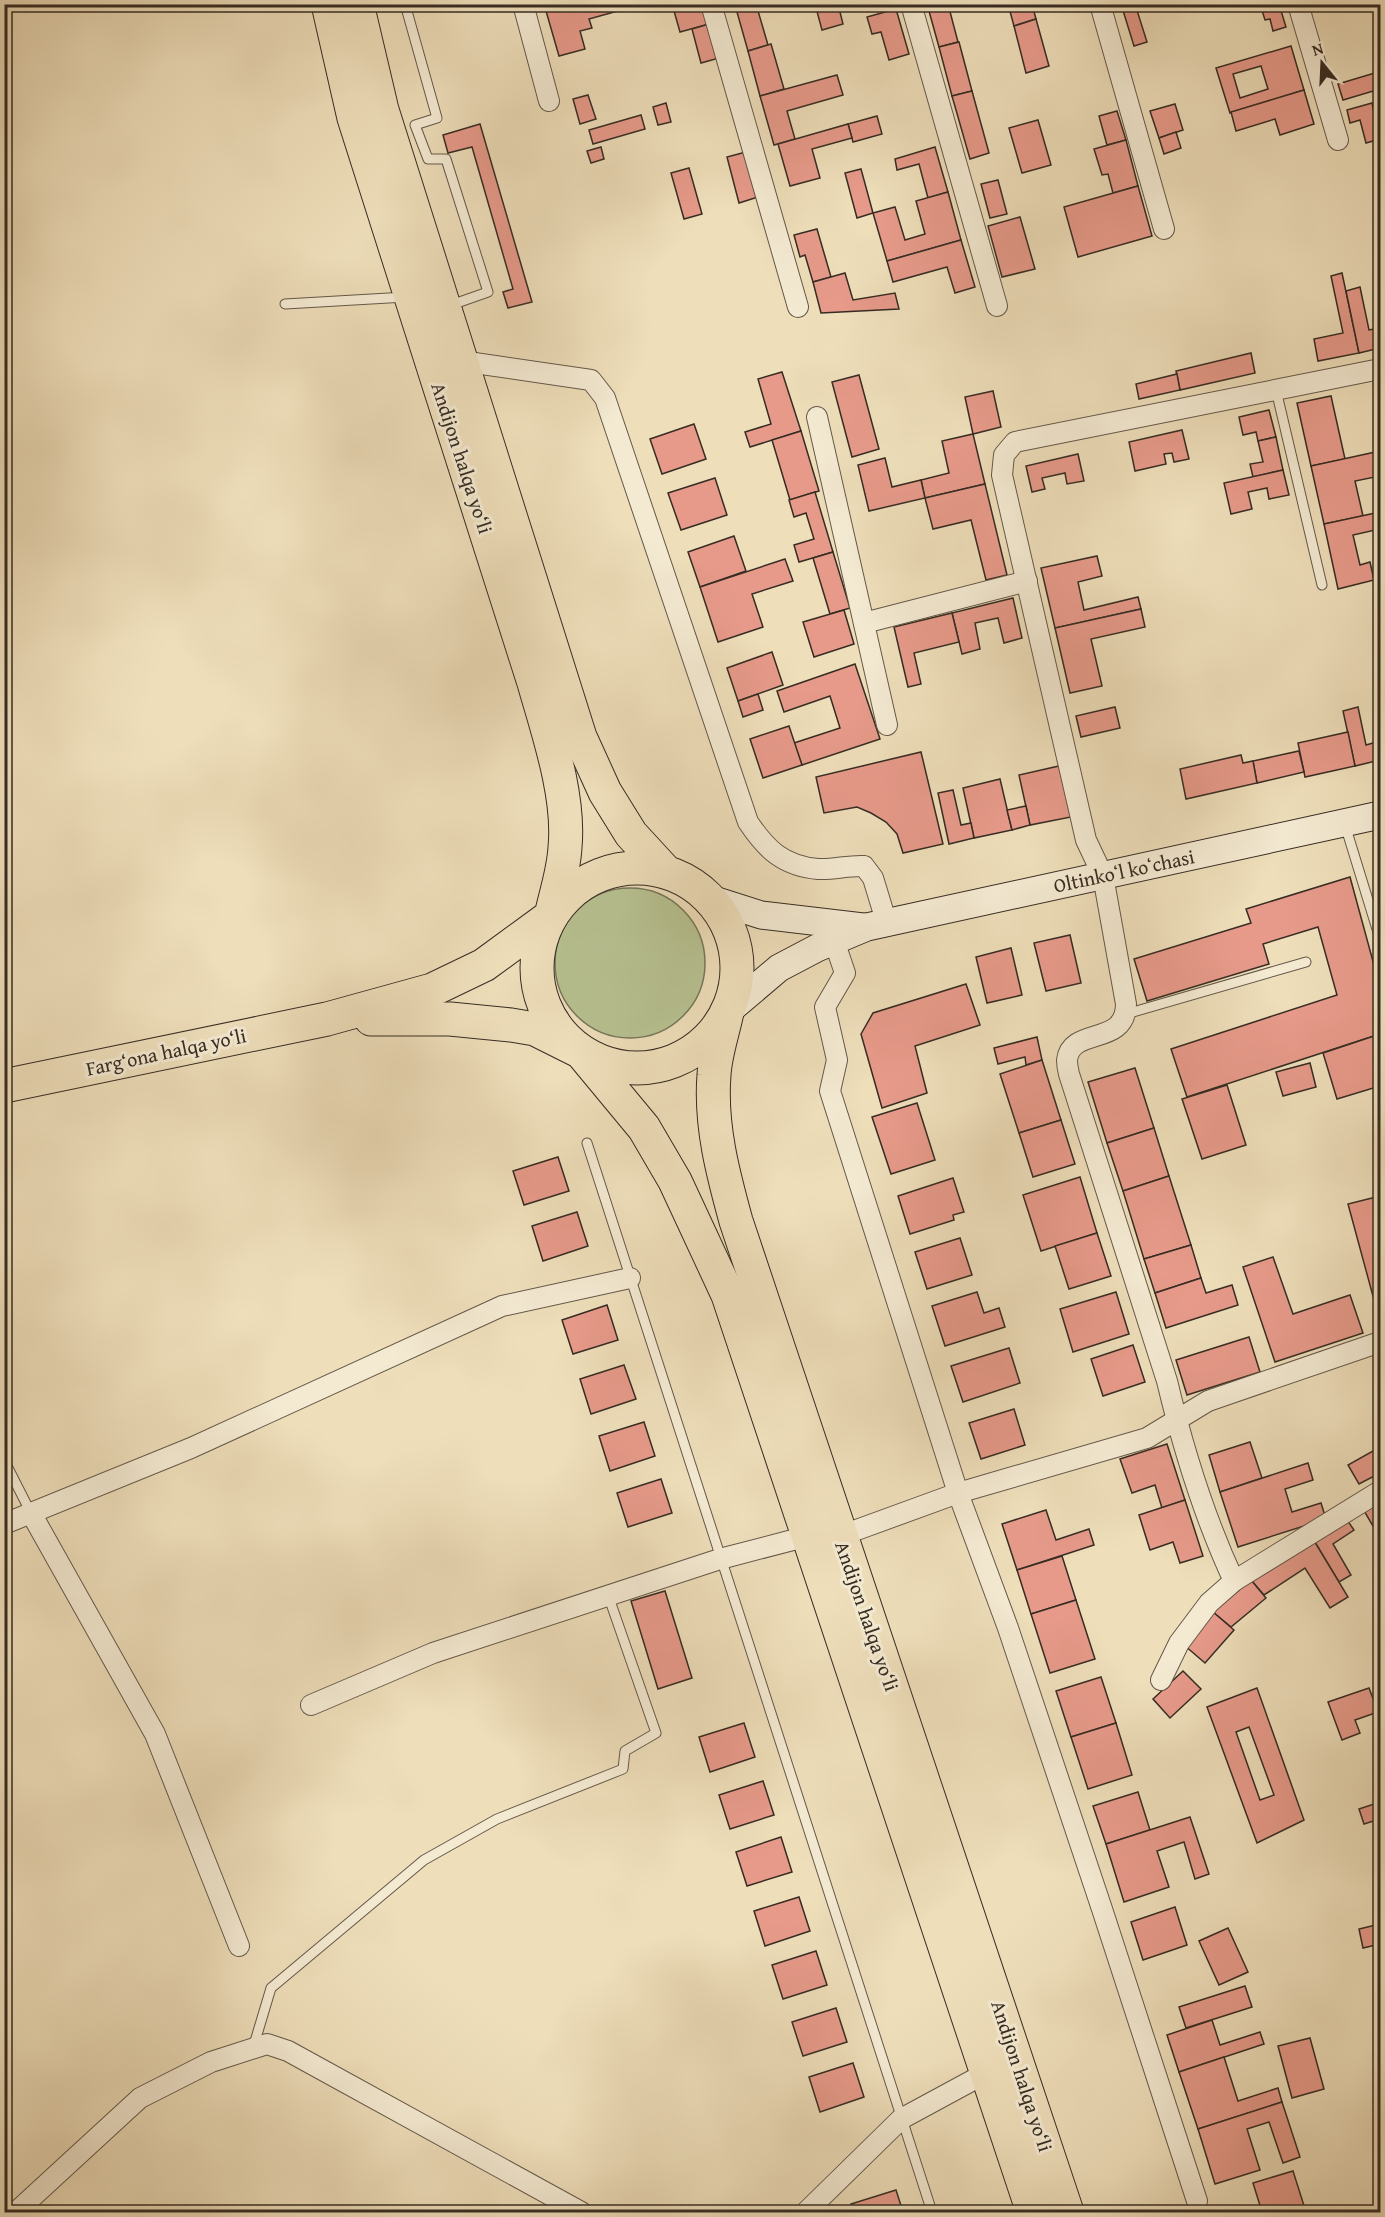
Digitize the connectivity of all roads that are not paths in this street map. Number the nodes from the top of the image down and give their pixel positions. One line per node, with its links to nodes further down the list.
1 (328, 4): 12 (highway, Andijon halqa yo‘li)
2 (357, 4): 15 (highway, Andijon halqa yo‘li)
3 (405, 4): 15 (lane)
4 (523, 4): 9 (street)
5 (711, 4): 16 (street)
6 (911, 4): 14 (street)
7 (1100, 4): 11 (street)
8 (1298, 4): 10 (street)
9 (549, 101)
10 (1338, 140)
11 (1164, 229)
12 (411, 297): 13 (lane); 30 (highway, Andijon halqa yo‘li)
13 (285, 304)
14 (997, 306)
15 (444, 307): 17 (highway, Andijon halqa yo‘li)
16 (798, 307)
17 (461, 361): 27 (highway, Andijon halqa yo‘li); 31 (street)
18 (1380, 369): 19 (street)
19 (1276, 390): 21 (street); 22 (lane)
20 (817, 417): 23 (street)
21 (1027, 581): 23 (street); 28 (street)
22 (1322, 585)
23 (864, 623): 24 (street)
24 (887, 724)
25 (1380, 815): 26 (main road, Oltinkoʻl koʻchasi)
26 (1344, 823): 28 (main road, Oltinkoʻl koʻchasi); 33 (lane)
27 (666, 872): 29 (highway); 30 (highway)
28 (1103, 876): 31 (main road, Oltinkoʻl koʻchasi); 36 (street)
29 (711, 899): 32 (main road, Oltinkoʻl koʻchasi); 35 (highway)
30 (551, 916): 37 (highway, Farg‘ona halqa yo‘li); 38 (highway)
31 (877, 925): 32 (main road, Oltinkoʻl koʻchasi)
32 (831, 932): 35 (main road, Oltinkoʻl koʻchasi); 46 (street)
33 (1380, 939)
34 (1306, 962): 36 (lane)
35 (727, 1012): 38 (highway); 50 (highway, Andijon halqa yo‘li)
36 (1126, 1014): 43 (street)
37 (327, 1019): 38 (highway, Farg‘ona halqa yo‘li); 39 (highway, Farg‘ona halqa yo‘li)
38 (581, 1052): 49 (highway, Andijon halqa yo‘li)
39 (4, 1086)
40 (587, 1143): 41 (lane)
41 (630, 1278): 47 (street); 51 (lane)
42 (1380, 1342): 43 (street)
43 (1176, 1420): 46 (street); 52 (street)
44 (4, 1460): 47 (lane)
45 (1380, 1491): 52 (street)
46 (958, 1493): 50 (street); 60 (street)
47 (31, 1513): 48 (street); 56 (street)
48 (4, 1524)
49 (808, 1536): 51 (street); 58 (highway, Andijon halqa yo‘li)
50 (840, 1536): 66 (highway, Andijon halqa yo‘li)
51 (720, 1559): 53 (street); 59 (lane)
52 (1234, 1581): 54 (street)
53 (608, 1595): 55 (street); 57 (lane)
54 (1161, 1680)
55 (311, 1705)
56 (239, 1946)
57 (253, 2048): 61 (street); 62 (street)
58 (986, 2073): 59 (street); 65 (highway, Andijon halqa yo‘li)
59 (901, 2119): 63 (street); 64 (lane)
60 (1197, 2201)
61 (16, 2212)
62 (581, 2212)
63 (806, 2212)
64 (933, 2212)
65 (1033, 2212)
66 (1067, 2212)

